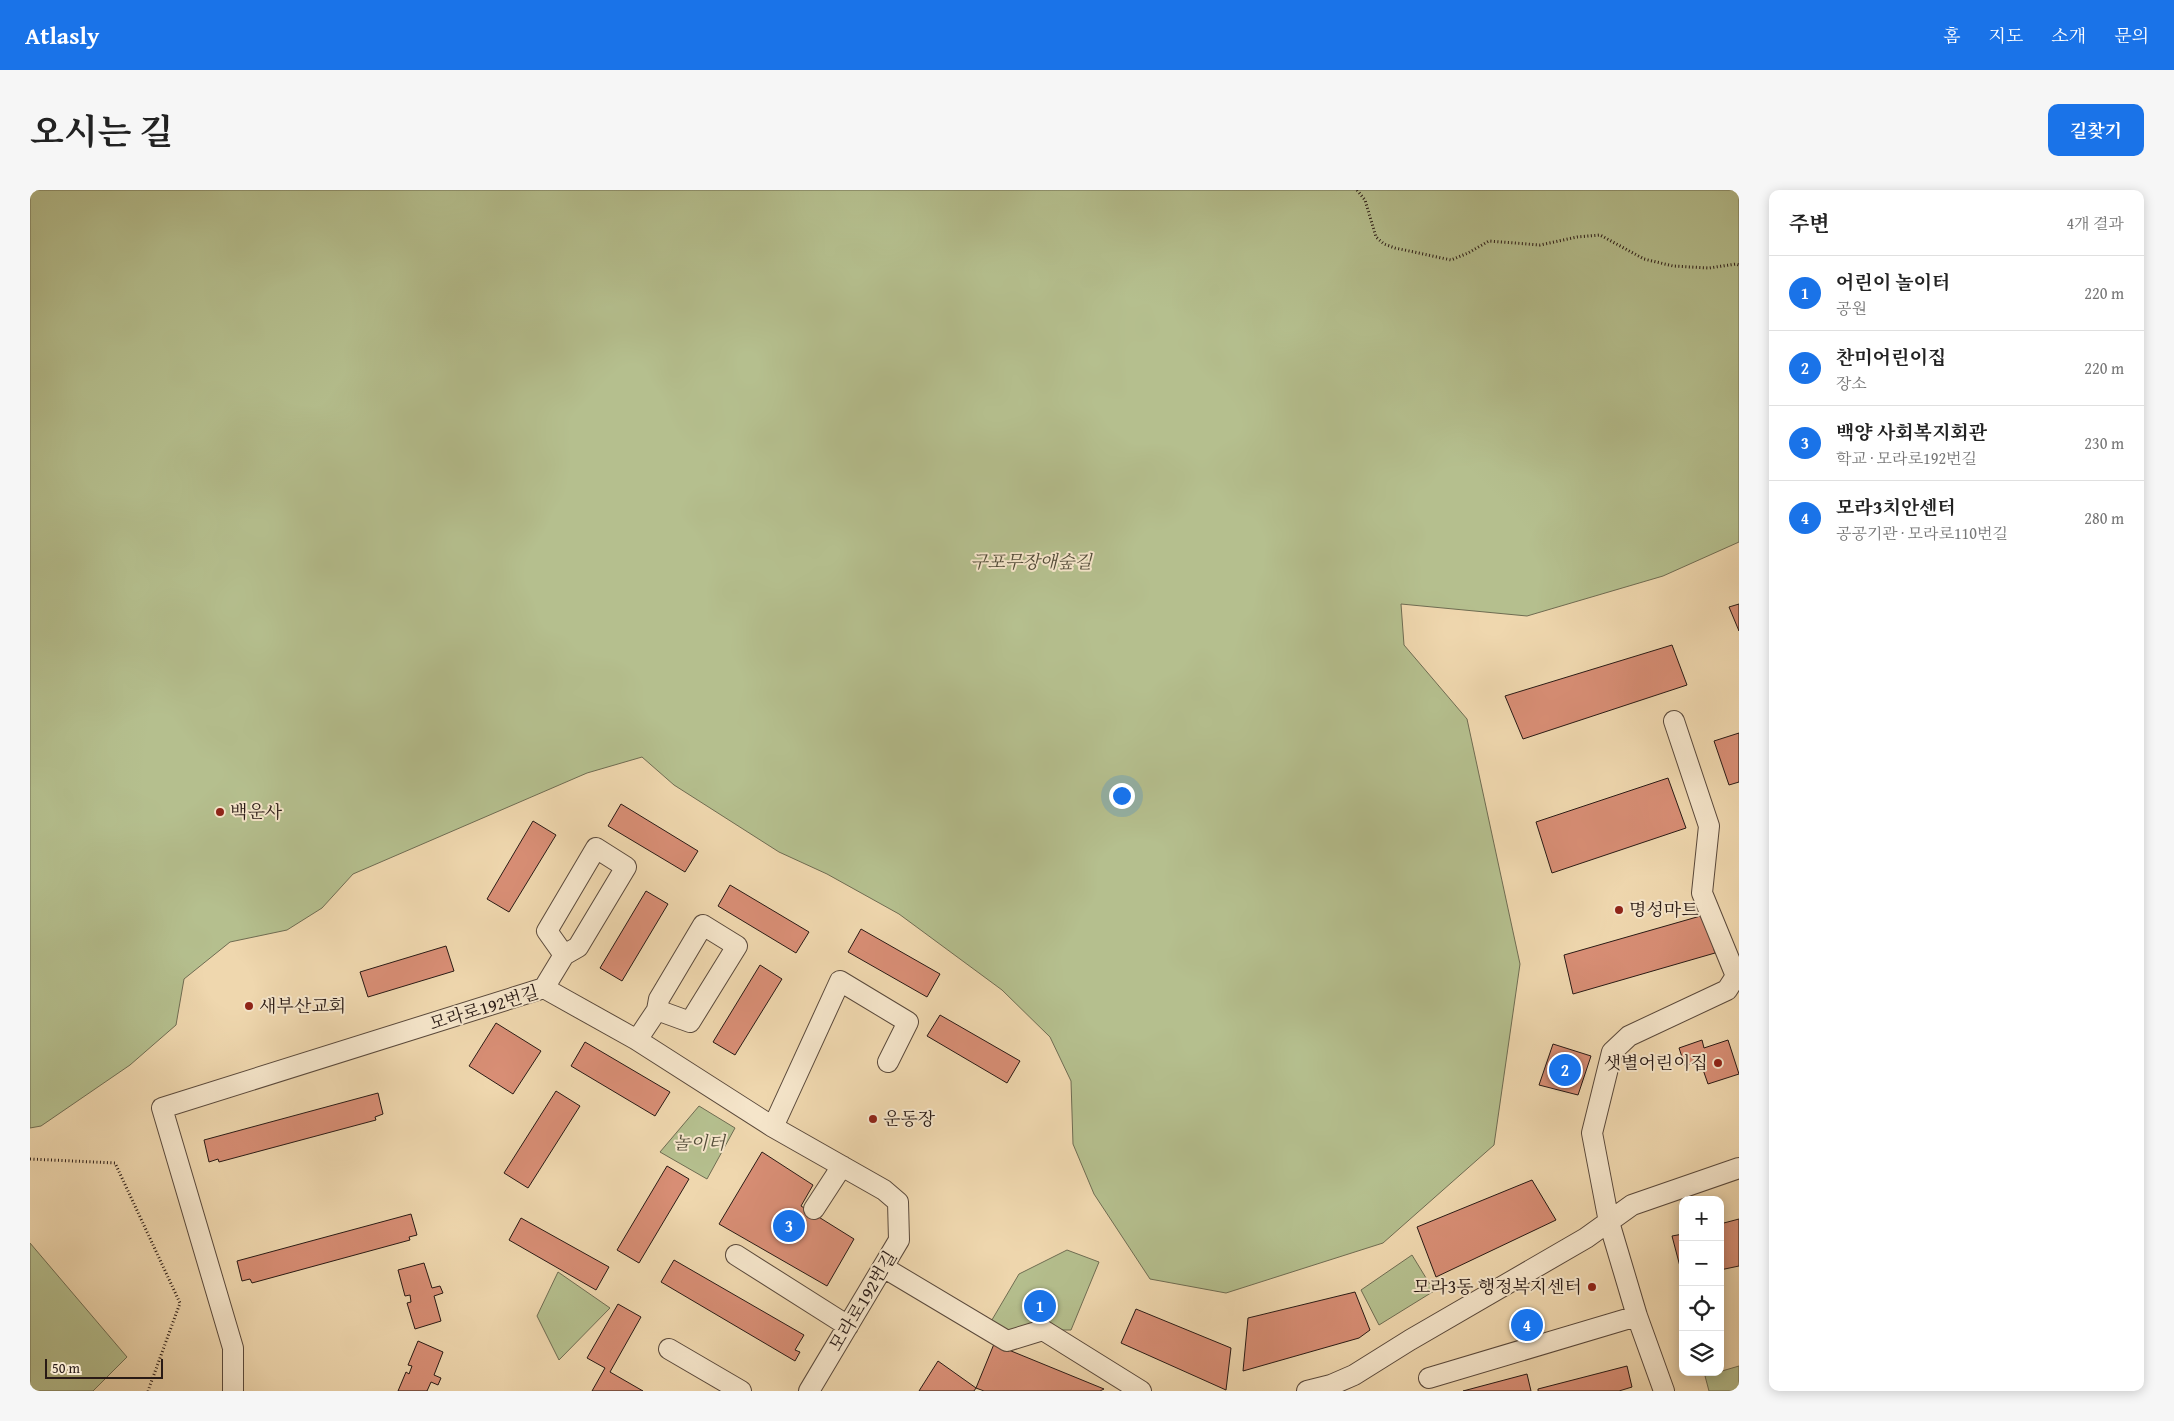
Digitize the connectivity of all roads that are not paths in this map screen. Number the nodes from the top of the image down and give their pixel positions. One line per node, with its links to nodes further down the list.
1 (1674, 722): 11 (street)
2 (564, 955): 2 (street); 3 (street)
3 (544, 988): 5 (street, 모라로192번길); 19 (street, 모라로192번길)
4 (656, 1010): 4 (street); 5 (street)
5 (637, 1040): 7 (street, 모라로192번길)
6 (888, 1062): 7 (street)
7 (773, 1127): 8 (street, 모라로192번길)
8 (842, 1166): 10 (street); 13 (street, 모라로192번길)
9 (1739, 1168): 11 (street)
10 (814, 1209)
11 (1609, 1222): 14 (street); 18 (street)
12 (736, 1255): 15 (street)
13 (883, 1267): 15 (street, 모라로192번길); 22 (street)
14 (1637, 1316): 17 (street); 24 (street)
15 (848, 1326): 21 (street, 모라로192번길)
16 (669, 1349): 20 (street)
17 (1429, 1378)
18 (1332, 1388): 23 (street)
19 (233, 1391)
20 (742, 1391)
21 (809, 1391)
22 (1142, 1391)
23 (1307, 1391)
24 (1664, 1391)

